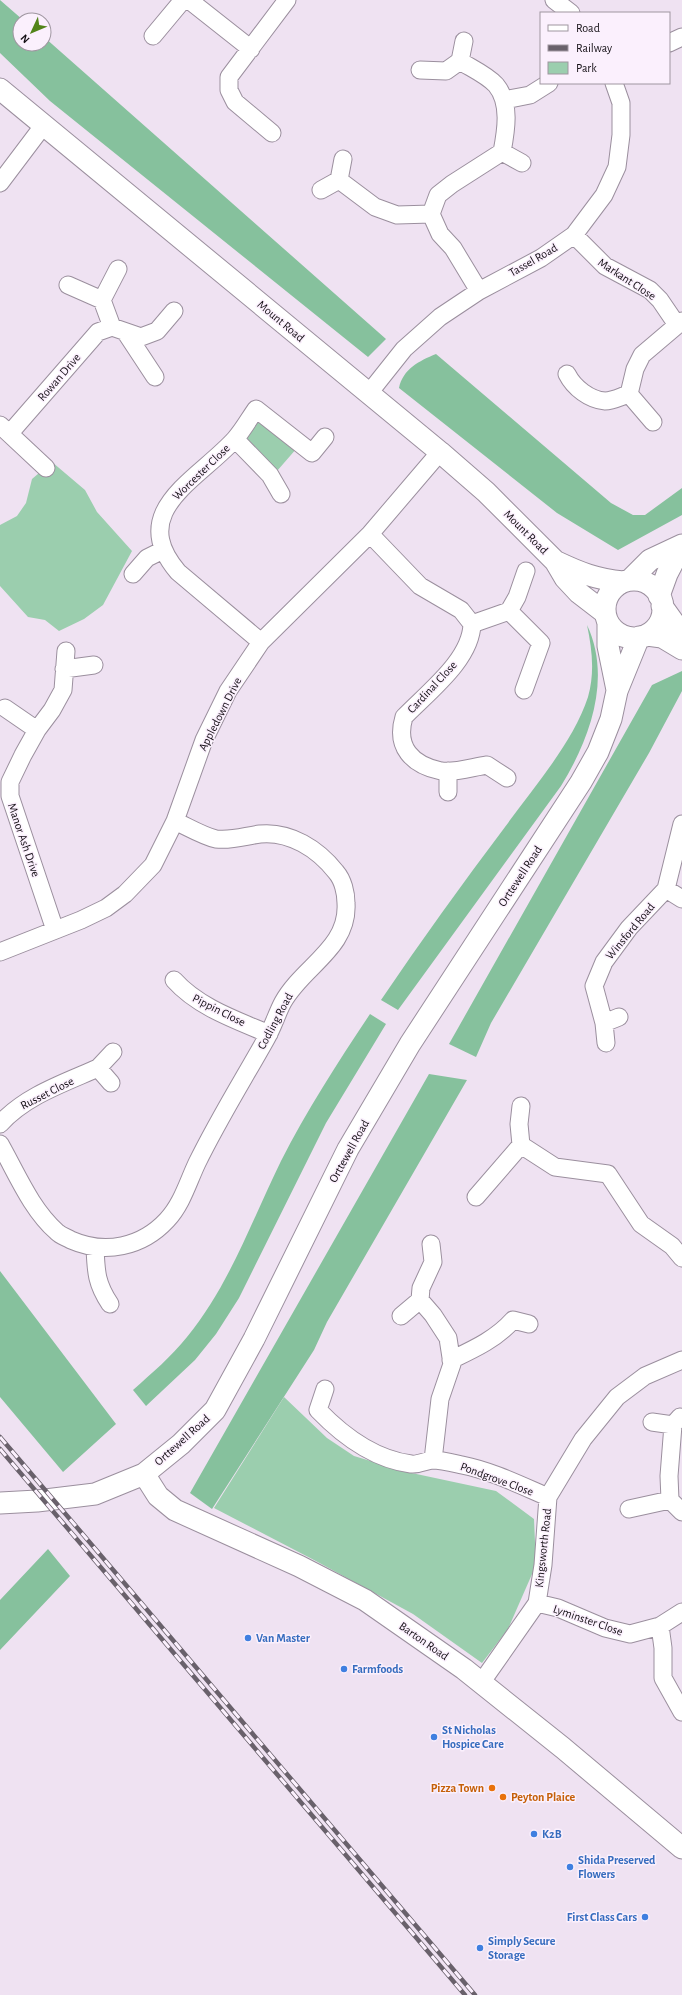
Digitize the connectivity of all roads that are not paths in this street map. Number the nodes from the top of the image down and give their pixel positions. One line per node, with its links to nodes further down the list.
1 (183, 0): 6 (street)
2 (189, 0): 10 (street)
3 (287, 0): 10 (street)
4 (554, 0): 5 (street)
5 (570, 12)
6 (154, 36)
7 (682, 37): 9 (street)
8 (464, 41): 11 (street)
9 (670, 43)
10 (251, 49): 18 (street)
11 (460, 61): 12 (street); 16 (street)
12 (420, 70)
13 (547, 84): 16 (street)
14 (614, 84): 26 (street, Tassel Road)
15 (0, 89): 17 (street, Mount Road)
16 (504, 100): 19 (street)
17 (43, 126): 23 (street); 36 (street, Mount Road)
18 (272, 133)
19 (502, 152): 21 (street); 25 (street)
20 (343, 158): 22 (street)
21 (522, 163)
22 (339, 180): 24 (street); 25 (street)
23 (0, 183)
24 (320, 190)
25 (431, 214): 29 (street)
26 (574, 235): 29 (street, Tassel Road); 32 (street, Markant Close)
27 (118, 269): 30 (street)
28 (68, 285): 30 (street)
29 (479, 291): 36 (street, Tassel Road)
30 (102, 300): 33 (street)
31 (174, 311): 33 (street)
32 (679, 323): 37 (street, Markant Close)
33 (119, 330): 35 (street); 39 (street, Rowan Drive)
34 (567, 374): 37 (street)
35 (155, 377)
36 (369, 393): 42 (street, Mount Road)
37 (630, 394): 38 (street)
38 (653, 422)
39 (5, 430): 43 (street, Rowan Drive)
40 (325, 437): 41 (street, Worcester Close)
41 (235, 439): 44 (street, Worcester Close); 47 (street, Worcester Close)
42 (440, 452): 45 (street, Appledown Drive); 48 (street, Mount Road)
43 (46, 468)
44 (281, 494)
45 (370, 534): 55 (street); 58 (street, Appledown Drive)
46 (682, 545): 51 (street); 52 (street)
47 (163, 550): 50 (street); 58 (street, Worcester Close)
48 (555, 561): 51 (street, Mount Road); 54 (street, Mount Road)
49 (526, 571): 53 (street)
50 (133, 574)
51 (626, 581): 52 (street); 54 (street)
52 (661, 601): 56 (street); 57 (street)
53 (509, 611): 55 (street); 63 (street)
54 (607, 617): 57 (street); 64 (street, Orttewell Road)
55 (472, 624): 67 (street, Cardinal Close)
56 (682, 634)
57 (643, 636): 59 (street); 64 (street, Orttewell Road)
58 (261, 642): 70 (street, Appledown Drive)
59 (682, 649)
60 (66, 651): 62 (street, Manor Ash Drive)
61 (94, 666): 62 (street)
62 (64, 669): 66 (street, Manor Ash Drive)
63 (524, 690)
64 (617, 691): 99 (street, Orttewell Road)
65 (5, 708): 66 (street)
66 (37, 730): 74 (street, Manor Ash Drive)
67 (448, 771): 68 (street, Cardinal Close); 69 (street)
68 (507, 778)
69 (448, 792)
70 (175, 821): 74 (street, Appledown Drive); 77 (street, Codling Road)
71 (682, 824): 72 (street, Winsford Road)
72 (666, 889): 73 (street); 78 (street, Winsford Road)
73 (682, 899)
74 (55, 930): 75 (street, Appledown Drive)
75 (0, 952)
76 (174, 980): 77 (street, Pippin Close)
77 (269, 1034): 88 (street, Codling Road)
78 (606, 1043)
79 (113, 1052): 80 (street, Russet Close)
80 (98, 1068): 81 (street); 83 (street, Russet Close)
81 (111, 1083)
82 (521, 1106): 85 (street)
83 (0, 1124)
84 (0, 1144): 88 (street, Codling Road)
85 (521, 1145): 86 (street); 89 (street)
86 (476, 1198)
87 (431, 1244): 90 (street)
88 (95, 1248): 91 (street)
89 (679, 1248)
90 (420, 1300): 92 (street); 94 (street)
91 (110, 1304)
92 (401, 1316)
93 (529, 1324): 94 (street)
94 (450, 1360): 98 (street)
95 (682, 1360): 100 (street, Kingsworth Road)
96 (325, 1389): 98 (street, Pondgrove Close)
97 (652, 1422): 101 (street)
98 (433, 1460): 100 (street, Pondgrove Close)
99 (144, 1474): 102 (street, Orttewell Road); 108 (street, Barton Road)
100 (548, 1498): 105 (street, Kingsworth Road)
101 (670, 1500): 103 (street); 104 (street)
102 (0, 1503)
103 (629, 1509)
104 (682, 1512)
105 (537, 1603): 107 (street, Lyminster Close); 108 (street, Kingsworth Road)
106 (682, 1612): 107 (street, Lyminster Close)
107 (660, 1626): 109 (street)
108 (481, 1683): 110 (street, Barton Road)
109 (682, 1712)
110 (682, 1848)

